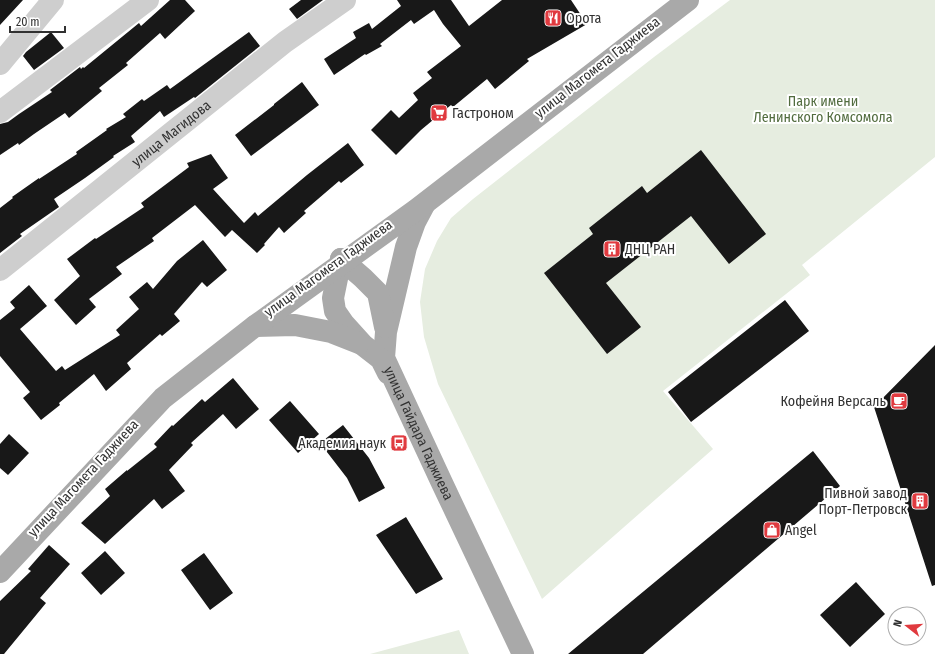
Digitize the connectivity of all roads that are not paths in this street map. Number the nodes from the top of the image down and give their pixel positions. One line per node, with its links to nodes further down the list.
1 (54, 0): 6 (street)
2 (148, 0): 7 (street)
3 (345, 0): 10 (street, улица Магидова)
4 (683, 0): 9 (main road, улица Магомета Гаджиева)
5 (688, 0): 8 (main road, улица Магомета Гаджиева)
6 (0, 64)
7 (0, 112)
8 (424, 203): 9 (main road, улица Магомета Гаджиева); 12 (main road, улица Гайдара Гаджиева)
9 (341, 262): 11 (main road, улица Магомета Гаджиева); 12 (main road); 13 (main road); 14 (main road, улица Магомета Гаджиева)
10 (0, 270)
11 (255, 326): 13 (main road); 15 (main road, улица Магомета Гаджиева)
12 (386, 332): 17 (main road, улица Гайдара Гаджиева)
13 (363, 345): 16 (main road, улица Гайдара Гаджиева)
14 (0, 566)
15 (0, 572)
16 (520, 654)
17 (523, 654)

